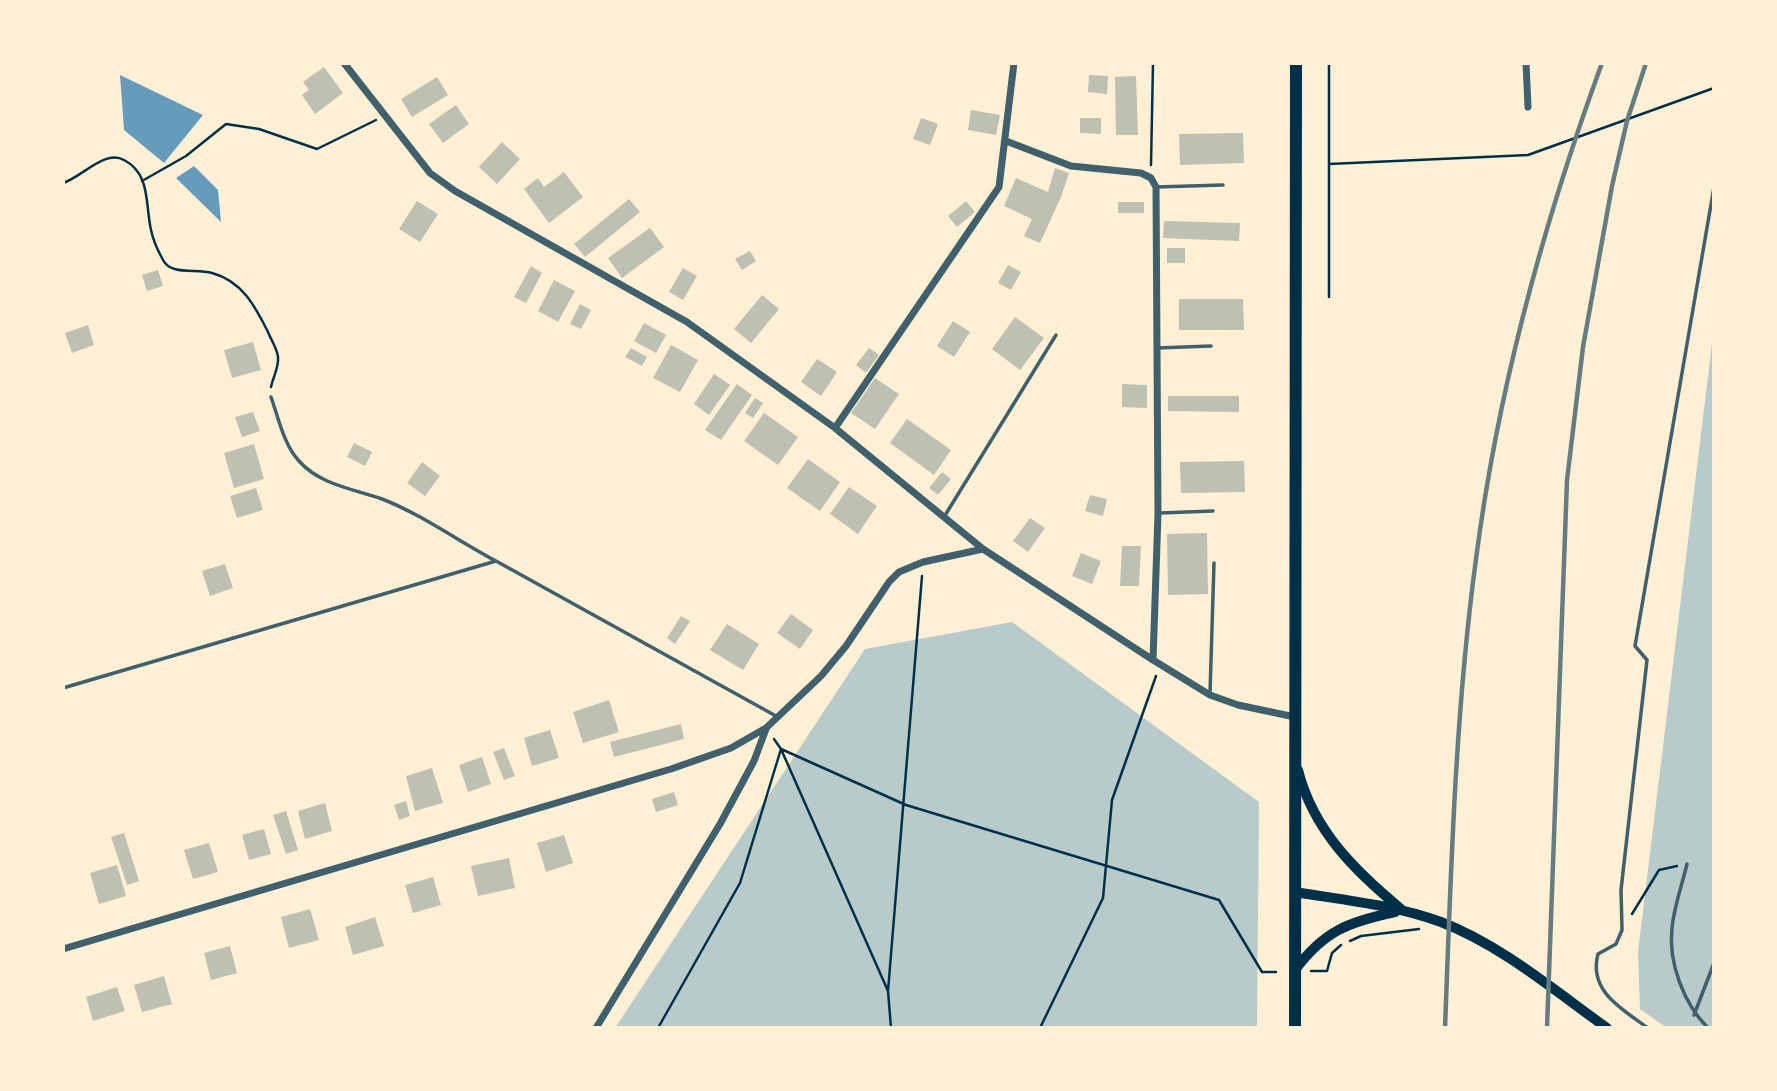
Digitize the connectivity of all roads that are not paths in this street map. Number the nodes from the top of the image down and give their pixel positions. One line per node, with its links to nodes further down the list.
1 (344, 63): 14 (street)
2 (1014, 63): 6 (street)
3 (1296, 63): 25 (highway)
4 (1526, 63): 5 (street)
5 (1528, 107)
6 (1006, 141): 8 (street); 14 (street)
7 (1223, 185): 8 (lane)
8 (1156, 187): 12 (street)
9 (1714, 187): 38 (lane)
10 (1056, 335): 17 (lane)
11 (1211, 346): 12 (lane)
12 (1156, 348): 16 (street)
13 (271, 397): 19 (lane)
14 (835, 428): 17 (street)
15 (1213, 510): 16 (lane)
16 (1158, 513): 21 (street)
17 (944, 517): 18 (street)
18 (982, 549): 21 (street); 24 (street)
19 (495, 561): 22 (lane); 24 (lane)
20 (1214, 563): 23 (lane)
21 (1156, 662): 23 (street)
22 (63, 688)
23 (1210, 695): 25 (street)
24 (776, 716): 26 (street)
25 (1294, 717): 27 (highway)
26 (766, 728): 31 (street); 35 (street)
27 (1295, 759): 29 (highway); 30 (main road)
28 (1687, 864): 34 (lane)
29 (1295, 892): 30 (main road); 33 (highway)
30 (1403, 910): 33 (main road); 37 (main road)
31 (63, 949)
32 (1714, 963): 34 (lane)
33 (1295, 970): 36 (highway)
34 (1695, 1014): 39 (lane)
35 (596, 1028)
36 (1295, 1028)
37 (1607, 1028)
38 (1647, 1028)
39 (1708, 1028)

